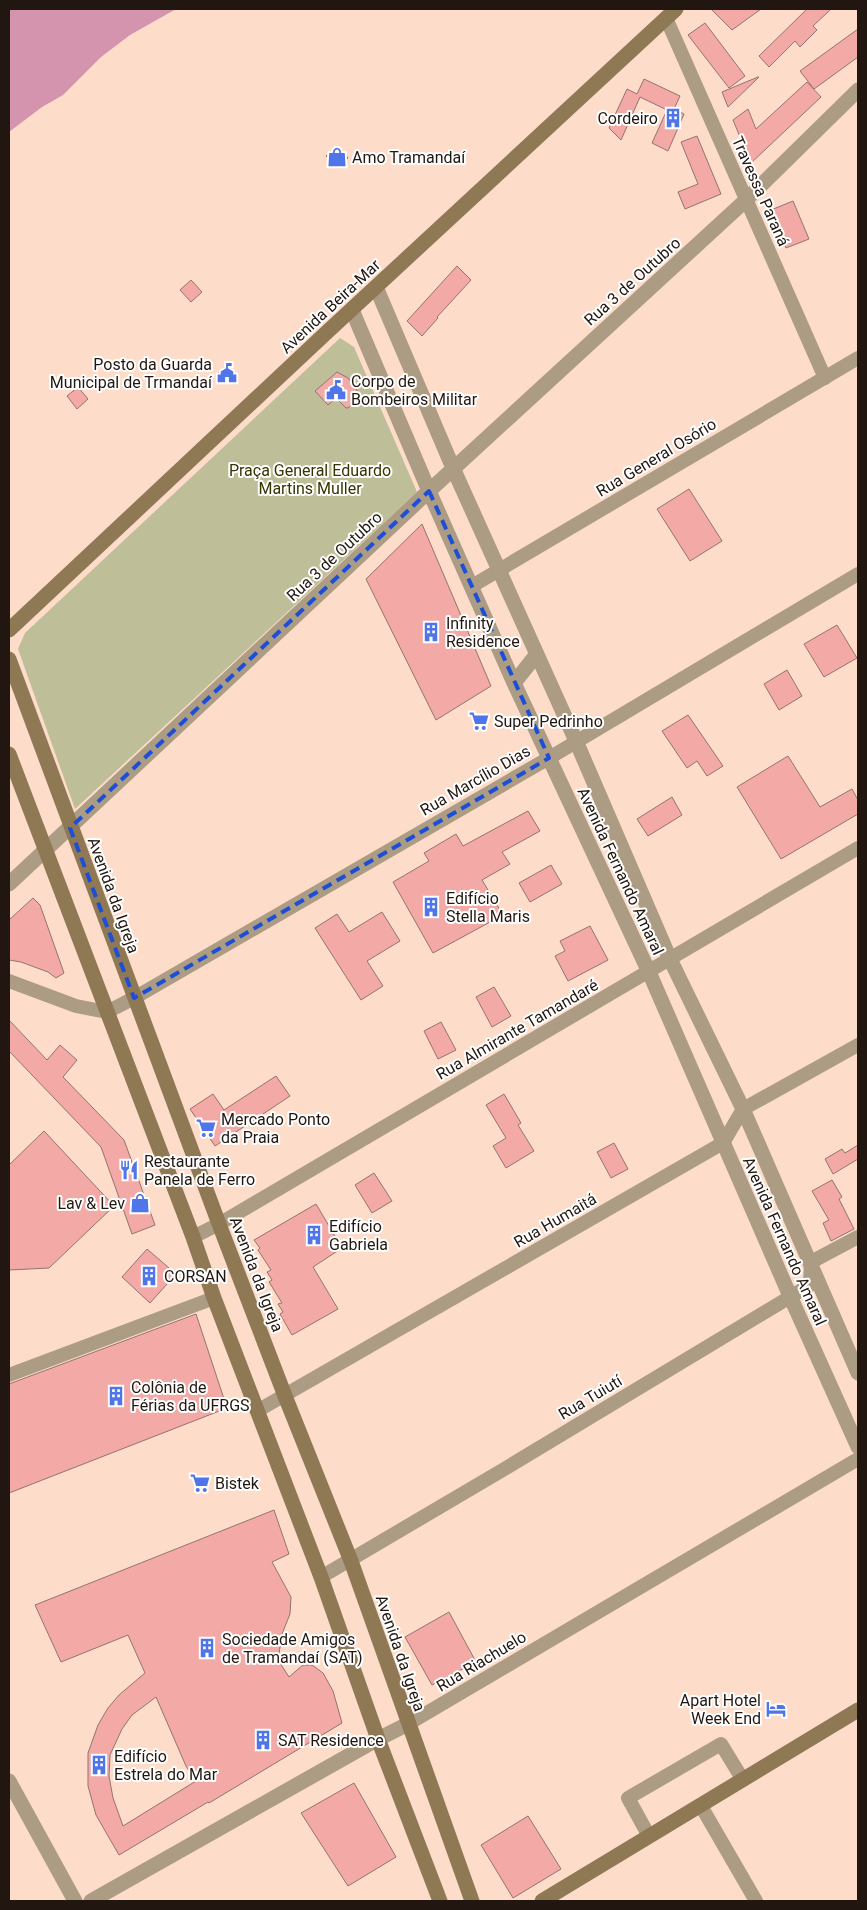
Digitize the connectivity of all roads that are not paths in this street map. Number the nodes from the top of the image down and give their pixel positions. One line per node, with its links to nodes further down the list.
1 (671, 13): 3 (street, Travessa Paraná); 4 (main road, Avenida Beira-Mar)
2 (858, 90): 3 (street, Rua 3 de Outubro)
3 (746, 200): 7 (street, Travessa Paraná); 8 (street, Rua 3 de Outubro)
4 (376, 287): 5 (main road, Avenida Beira-Mar); 8 (street, Avenida Fernando Amaral)
5 (352, 310): 9 (street, Avenida Fernando Amaral); 13 (main road, Avenida Beira-Mar)
6 (858, 358): 7 (street, Rua General Osório)
7 (825, 378): 10 (street, Rua General Osório)
8 (453, 468): 9 (street, Rua 3 de Outubro); 10 (street, Avenida Fernando Amaral)
9 (429, 491): 12 (street, Avenida Fernando Amaral); 20 (street, Rua 3 de Outubro)
10 (499, 570): 12 (street, Rua General Osório); 14 (street, Avenida Fernando Amaral)
11 (858, 574): 17 (street, Rua Marcílio Dias)
12 (472, 586): 16 (street, Avenida Fernando Amaral)
13 (9, 630)
14 (537, 654): 16 (street); 17 (street, Avenida Fernando Amaral)
15 (9, 660): 20 (main road, Avenida da Igreja)
16 (514, 683): 19 (street, Avenida Fernando Amaral)
17 (576, 741): 19 (street, Rua Marcílio Dias); 24 (street, Avenida Fernando Amaral)
18 (9, 754): 22 (main road)
19 (548, 758): 25 (street, Avenida Fernando Amaral); 27 (street, Rua Marcílio Dias)
20 (70, 828): 22 (street, Rua 3 de Outubro); 27 (main road, Avenida da Igreja)
21 (858, 848): 24 (street, Rua Almirante Tamandaré)
22 (45, 850): 23 (street, Rua 3 de Outubro); 28 (main road)
23 (9, 884)
24 (670, 959): 25 (street, Rua Almirante Tamandaré); 30 (street, Avenida Fernando Amaral)
25 (649, 972): 31 (street, Avenida Fernando Amaral); 32 (street, Rua Almirante Tamandaré)
26 (9, 982): 28 (street)
27 (134, 998): 28 (street, Rua Marcílio Dias); 32 (main road, Avenida da Igreja)
28 (107, 1012): 33 (main road)
29 (858, 1045): 30 (street, Rua Humaitá)
30 (744, 1109): 31 (street, Rua Humaitá); 35 (street, Avenida Fernando Amaral)
31 (723, 1143): 36 (street, Avenida Fernando Amaral); 40 (street, Rua Humaitá)
32 (219, 1224): 33 (street, Rua Almirante Tamandaré); 40 (main road, Avenida da Igreja)
33 (193, 1237): 37 (main road)
34 (858, 1237): 35 (street)
35 (811, 1262): 36 (street, Rua Tuiutí); 38 (street, Avenida Fernando Amaral)
36 (790, 1296): 42 (street, Avenida Fernando Amaral); 44 (street, Rua Tuiutí)
37 (214, 1298): 39 (street); 41 (main road)
38 (858, 1373)
39 (9, 1374)
40 (285, 1396): 41 (street, Rua Humaitá); 44 (main road, Avenida da Igreja)
41 (257, 1411): 45 (main road)
42 (858, 1448)
43 (858, 1458): 47 (street, Rua Riachuelo)
44 (351, 1561): 45 (street, Rua Tuiutí); 47 (main road, Avenida da Igreja)
45 (321, 1577): 48 (main road)
46 (858, 1710): 49 (main road)
47 (408, 1724): 48 (street, Rua Riachuelo); 56 (main road, Avenida da Igreja)
48 (378, 1739): 54 (street, Rua Riachuelo); 55 (main road)
49 (743, 1780): 51 (main road); 52 (street)
50 (9, 1781): 53 (street)
51 (701, 1806): 52 (main road); 58 (street)
52 (649, 1836): 57 (main road)
53 (75, 1901)
54 (91, 1901)
55 (440, 1901)
56 (472, 1901)
57 (542, 1901)
58 (756, 1901)

